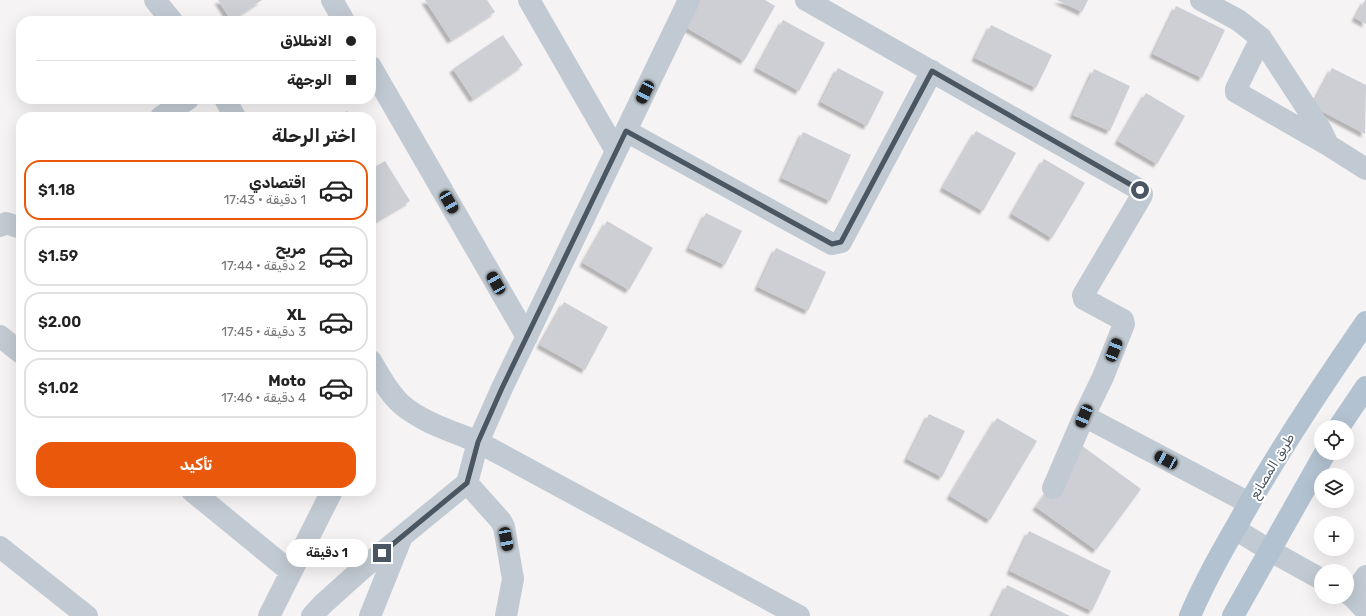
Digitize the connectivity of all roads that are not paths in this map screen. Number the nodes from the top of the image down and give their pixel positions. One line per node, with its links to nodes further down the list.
1 (156, 0): 7 (street)
2 (332, 0): 8 (street)
3 (529, 0): 16 (street)
4 (689, 0): 14 (street)
5 (806, 0): 10 (street)
6 (1201, 0): 9 (street)
7 (168, 16)
8 (341, 16)
9 (1261, 38): 15 (street); 15 (street)
10 (932, 71): 14 (street); 24 (street)
11 (376, 76): 20 (street)
12 (180, 104): 13 (street)
13 (168, 112)
14 (626, 131): 16 (street)
15 (1328, 144): 17 (street)
16 (616, 151): 20 (street)
17 (1366, 169)
18 (1366, 322): 32 (main road, طريق المصانع)
19 (0, 336): 21 (street)
20 (527, 337): 26 (street)
21 (16, 349)
22 (379, 383): 26 (street)
23 (1366, 387): 25 (main road)
24 (1084, 416): 29 (street); 32 (street)
25 (1344, 420)
26 (478, 442): 28 (street); 46 (street)
27 (1321, 460): 36 (main road)
28 (467, 483): 34 (street); 45 (street)
29 (1053, 488)
30 (198, 496): 37 (street)
31 (329, 496): 37 (street)
32 (1249, 503): 33 (main road, طريق المصانع)
33 (1234, 529): 36 (street); 47 (main road, طريق المصانع)
34 (402, 537): 43 (street); 44 (street)
35 (0, 547): 41 (street)
36 (1269, 550): 38 (street); 48 (main road)
37 (291, 572): 42 (street)
38 (1314, 575)
39 (1366, 576): 40 (street)
40 (1355, 600)
41 (86, 616)
42 (268, 616)
43 (312, 616)
44 (370, 616)
45 (506, 616)
46 (799, 616)
47 (1190, 616)
48 (1233, 616)

